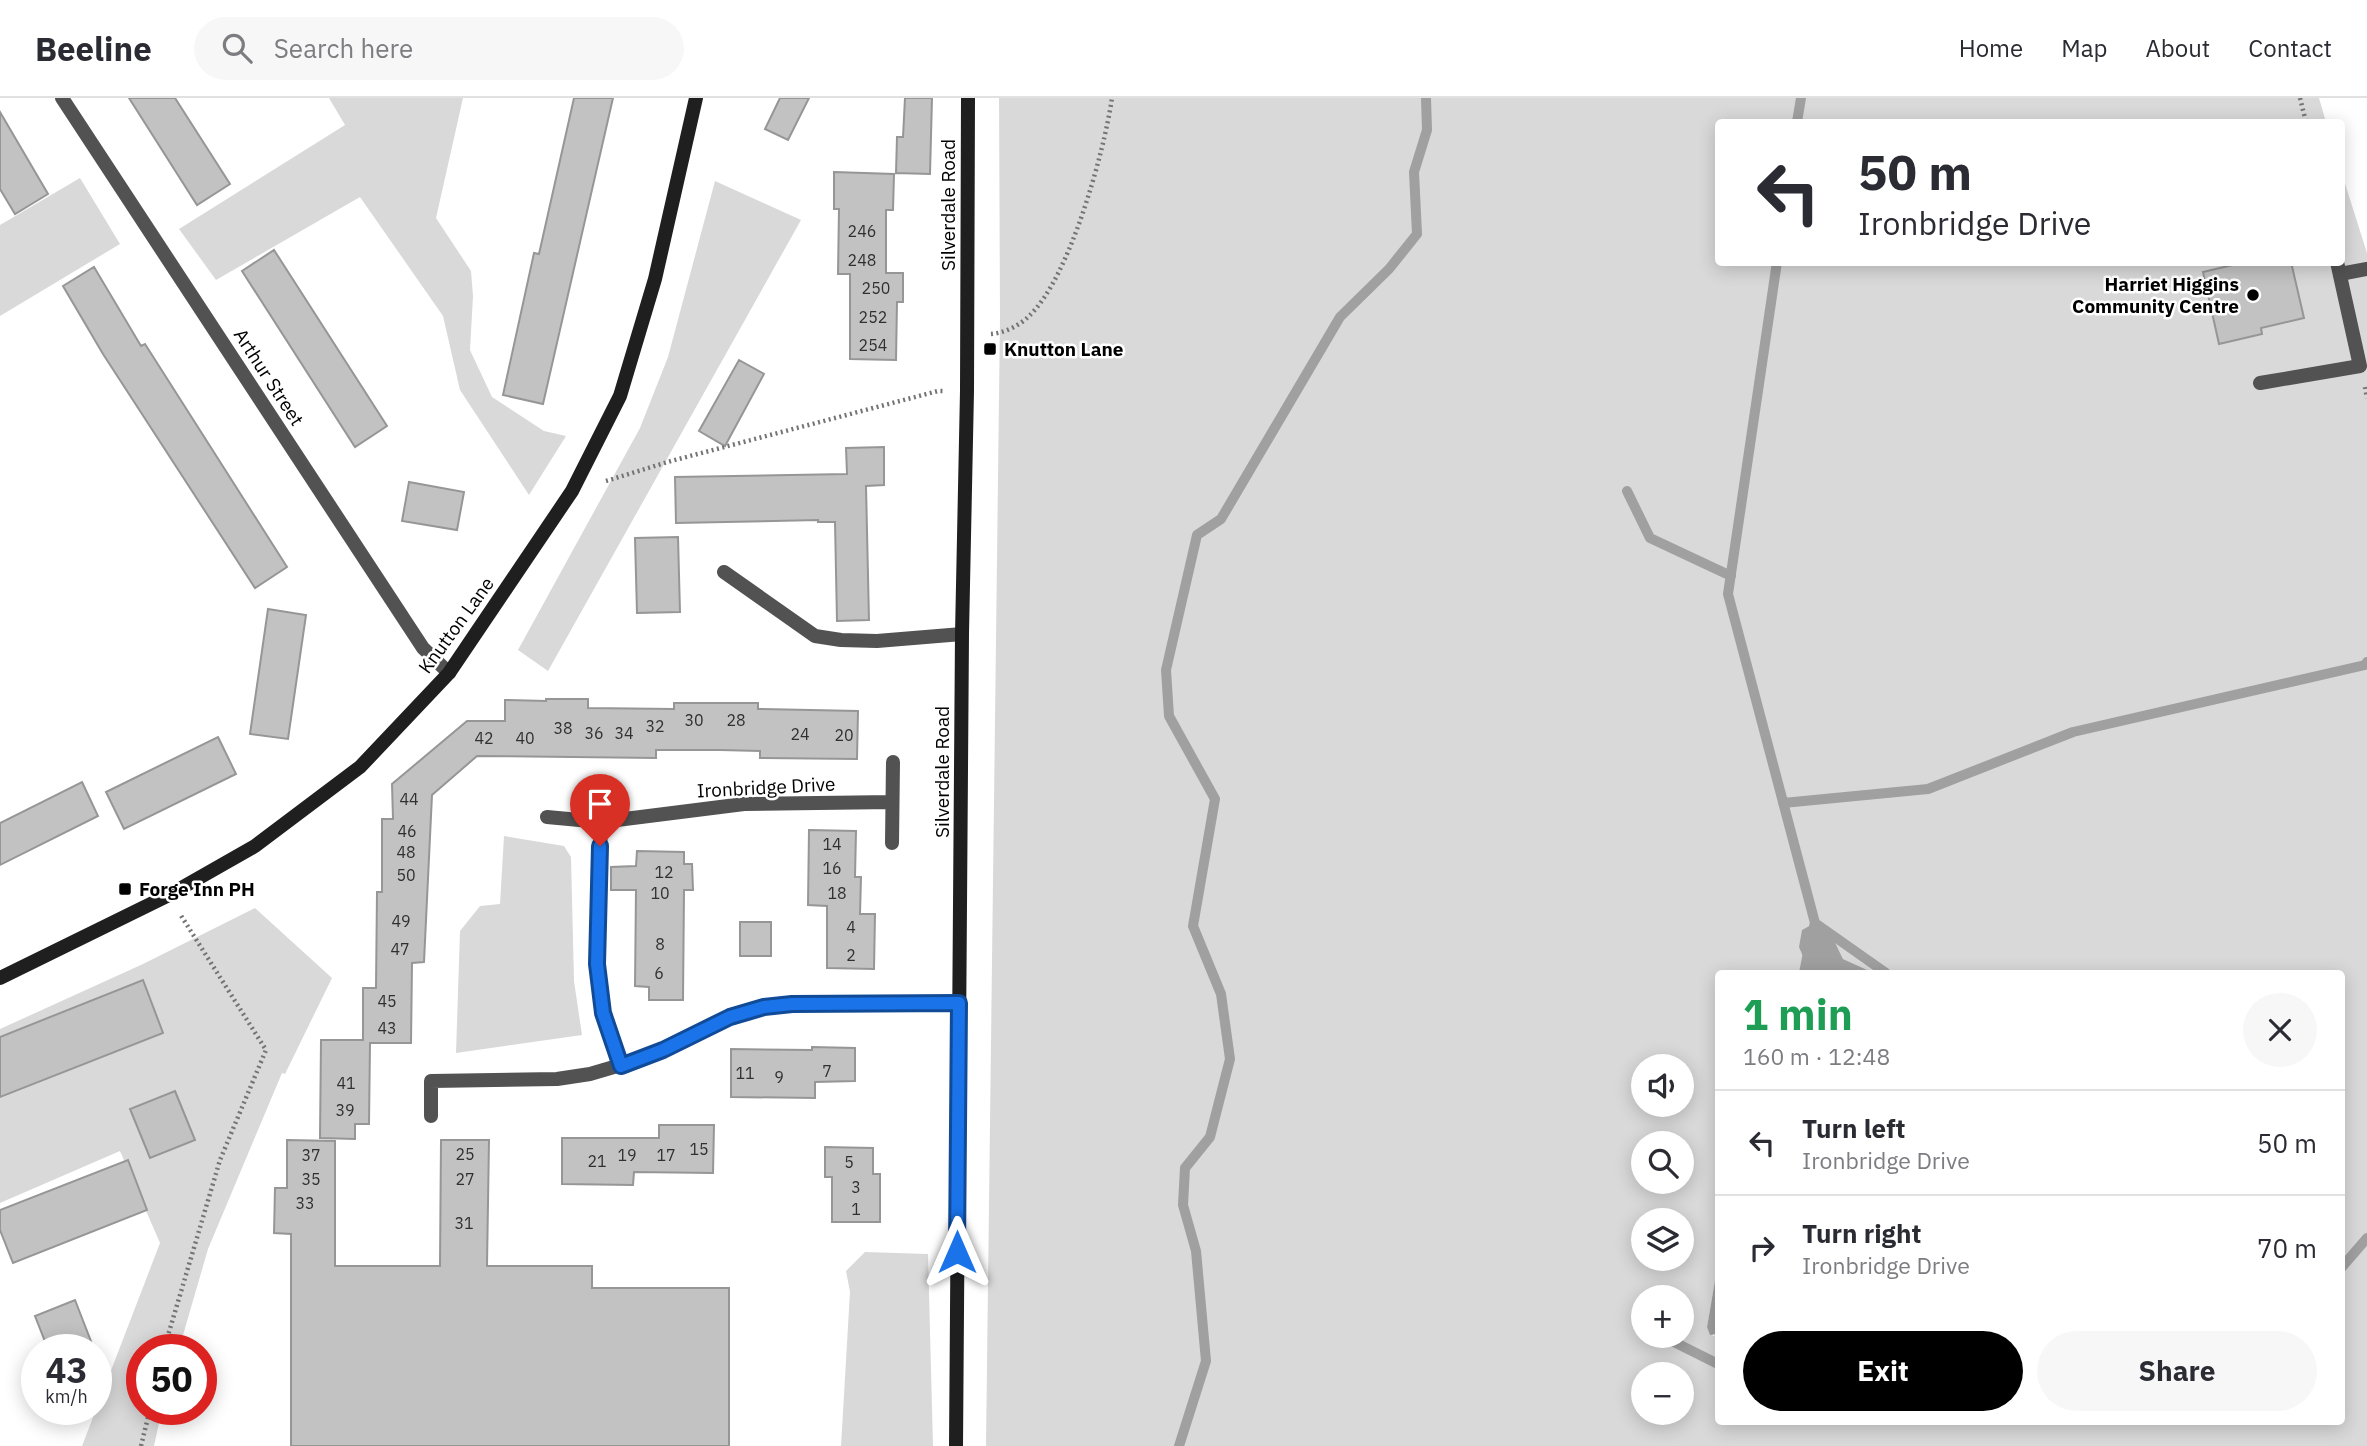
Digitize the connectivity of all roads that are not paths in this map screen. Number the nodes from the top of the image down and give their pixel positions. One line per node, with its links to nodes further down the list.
1 (62, 98): 9 (street, Arthur Street)
2 (696, 98): 9 (main road, Knutton Lane)
3 (968, 98): 8 (main road, Silverdale Road)
4 (2339, 268): 5 (street); 6 (street)
5 (2367, 269)
6 (2260, 383)
7 (724, 572): 8 (street)
8 (962, 634): 16 (main road, Silverdale Road)
9 (449, 673): 15 (main road, Knutton Lane)
10 (894, 762): 11 (street)
11 (892, 802): 13 (street, Ironbridge Drive); 14 (street)
12 (547, 817): 13 (street, Ironbridge Drive)
13 (601, 822): 17 (street)
14 (892, 843)
15 (0, 978)
16 (959, 1003): 17 (street); 19 (main road, Silverdale Road)
17 (621, 1066): 18 (street)
18 (431, 1116)
19 (956, 1446)

